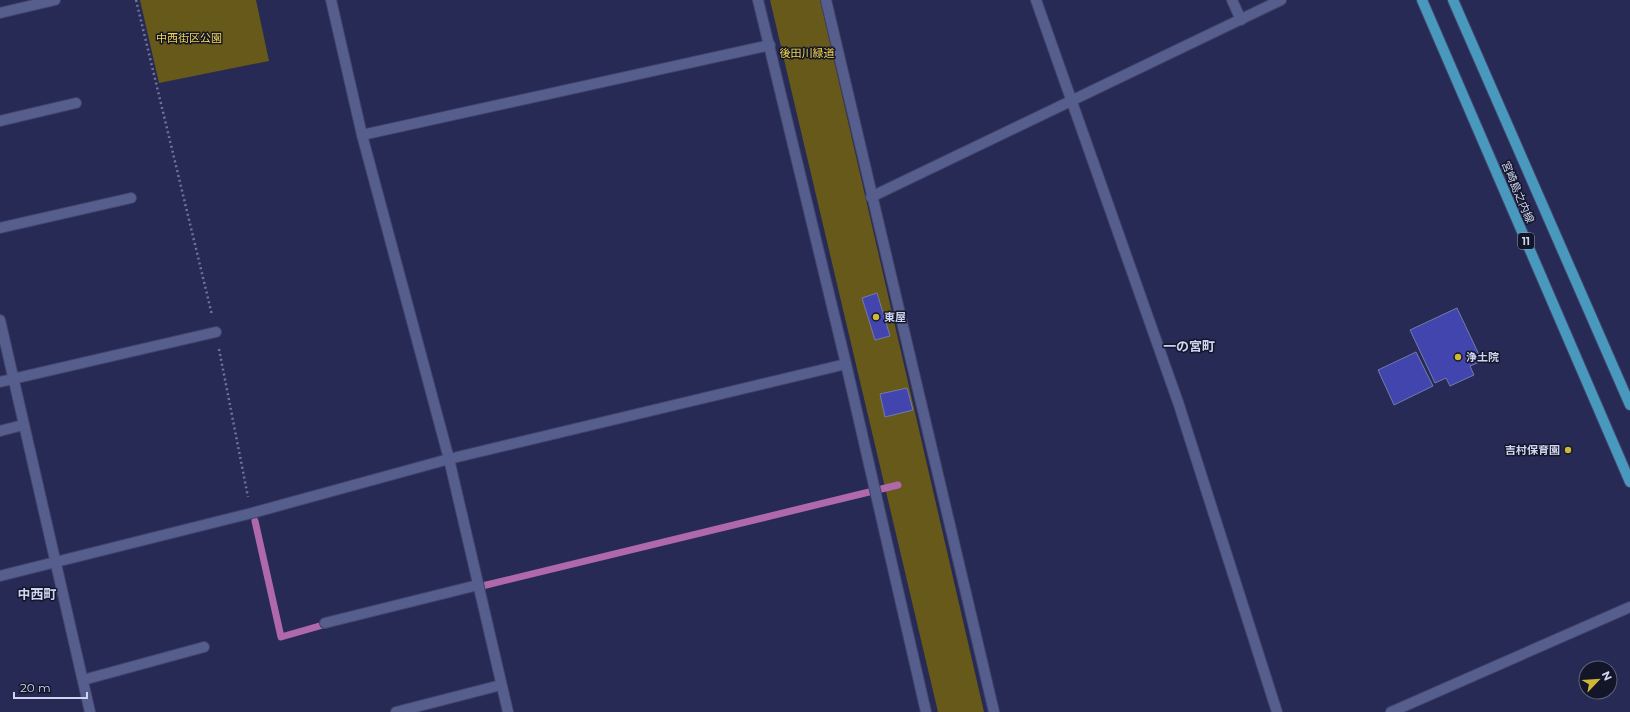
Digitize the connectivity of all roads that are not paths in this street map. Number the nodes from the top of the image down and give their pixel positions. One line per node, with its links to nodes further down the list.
1 (54, 0): 10 (street)
2 (331, 0): 16 (street)
3 (758, 0): 12 (street)
4 (826, 0): 17 (street)
5 (1036, 0): 13 (street)
6 (1232, 0): 11 (street)
7 (1281, 0): 11 (street)
8 (1422, 0): 29 (main road, 宮崎島之内線 / 11)
9 (1454, 0): 25 (main road, 宮崎島之内線)
10 (0, 13)
11 (1241, 20): 13 (street)
12 (770, 45): 16 (street); 22 (street)
13 (1072, 102): 17 (street); 43 (street)
14 (76, 103): 15 (street)
15 (0, 121)
16 (362, 135): 28 (street)
17 (872, 197): 42 (street)
18 (131, 198): 19 (street)
19 (0, 228)
20 (0, 320): 23 (street)
21 (216, 332): 23 (street)
22 (846, 364): 28 (street); 41 (street)
23 (14, 378): 24 (street); 26 (street)
24 (0, 382)
25 (1630, 405)
26 (23, 425): 27 (street); 30 (street)
27 (0, 431)
28 (449, 460): 30 (street); 32 (street)
29 (1630, 482)
30 (56, 564): 31 (street); 36 (street)
31 (0, 576)
32 (478, 585): 34 (street); 37 (street)
33 (1630, 607): 44 (street)
34 (325, 623)
35 (204, 647): 36 (street)
36 (83, 680): 38 (street)
37 (501, 685): 39 (street); 40 (street)
38 (90, 712)
39 (396, 712)
40 (508, 712)
41 (926, 712)
42 (994, 712)
43 (1277, 712)
44 (1391, 712)

